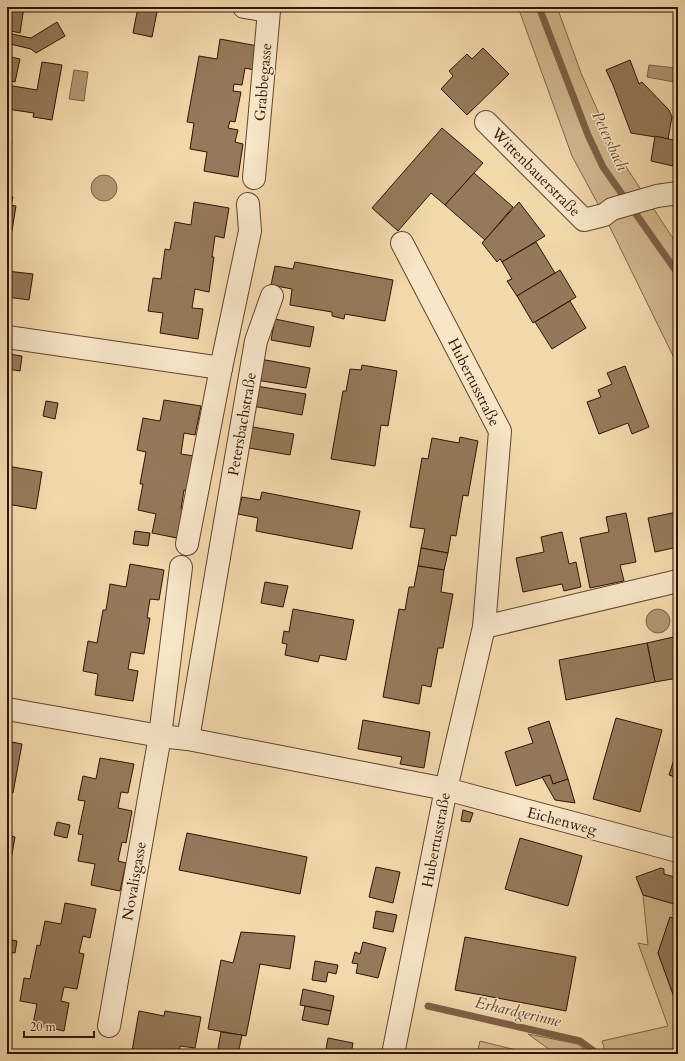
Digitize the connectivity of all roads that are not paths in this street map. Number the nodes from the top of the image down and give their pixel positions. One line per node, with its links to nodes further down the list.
1 (244, 7): 3 (street, Grabbegasse)
2 (486, 122): 4 (street, Wittenbauerstraße)
3 (254, 178)
4 (668, 194)
5 (248, 204): 9 (street, Petersbachstraße)
6 (402, 243): 13 (street, Hubertusstraße)
7 (272, 296): 16 (street, Petersbachstraße)
8 (7, 337): 9 (street, Petersbachstraße)
9 (221, 368): 10 (street, Petersbachstraße)
10 (187, 544)
11 (181, 567): 15 (street, Novalisgasse)
12 (678, 581): 13 (street)
13 (484, 627): 17 (street, Hubertusstraße)
14 (7, 709): 15 (street)
15 (160, 736): 16 (street); 19 (street, Novalisgasse)
16 (188, 739): 17 (street)
17 (446, 790): 18 (street, Eichenweg); 20 (street, Hubertusstraße)
18 (678, 852)
19 (109, 1026)
20 (393, 1054)

